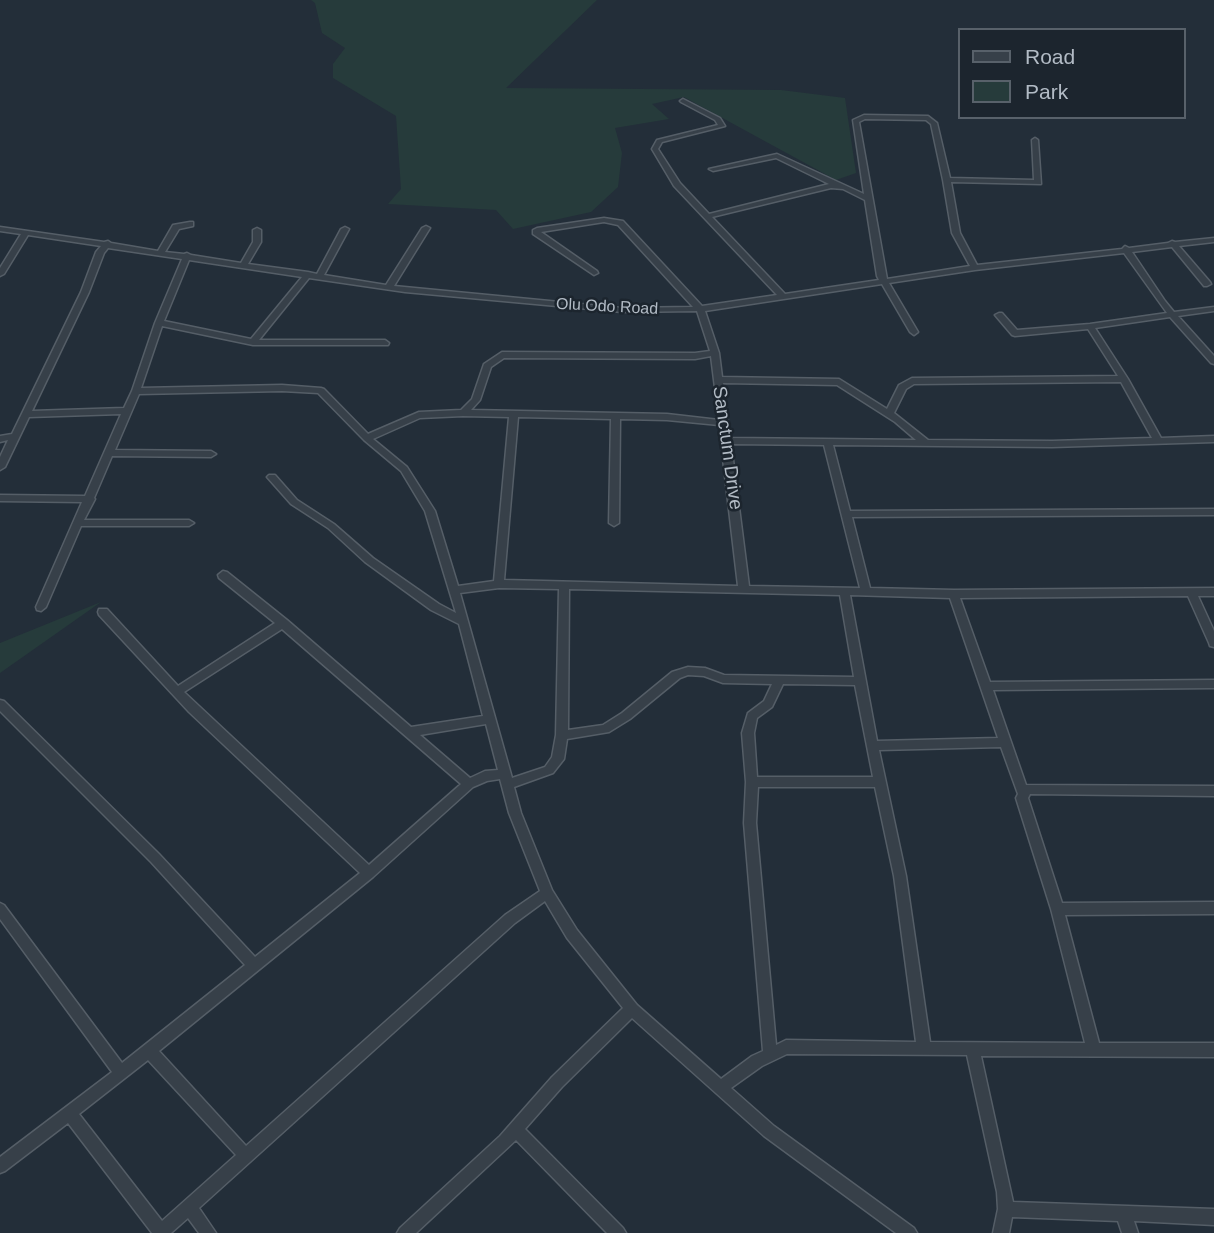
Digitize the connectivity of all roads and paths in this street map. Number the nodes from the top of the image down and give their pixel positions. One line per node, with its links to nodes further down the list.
1 (683, 101): 7 (street)
2 (1035, 140): 4 (street)
3 (713, 169): 5 (street)
4 (947, 180): 6 (street); 21 (street)
5 (838, 186): 6 (street); 7 (street)
6 (866, 198): 26 (street)
7 (709, 216): 29 (street)
8 (190, 224): 18 (street)
9 (426, 228): 28 (street)
10 (0, 229): 13 (street, Olu Odo Road)
11 (345, 229): 25 (street)
12 (257, 230): 20 (street)
13 (26, 232): 15 (street, Olu Odo Road); 23 (street)
14 (1214, 240): 16 (street, Olu Odo Road)
15 (108, 243): 18 (street, Olu Odo Road); 46 (street)
16 (1172, 243): 17 (street, Olu Odo Road); 27 (street)
17 (1125, 248): 21 (street, Olu Odo Road); 32 (street)
18 (162, 251): 19 (street, Olu Odo Road)
19 (187, 255): 20 (street, Olu Odo Road); 34 (street)
20 (244, 265): 24 (street, Olu Odo Road)
21 (975, 268): 26 (street, Olu Odo Road)
22 (594, 273): 30 (street)
23 (0, 274)
24 (308, 274): 25 (street, Olu Odo Road); 37 (street)
25 (320, 276): 28 (street, Olu Odo Road)
26 (883, 282): 29 (street, Olu Odo Road); 36 (street)
27 (1208, 284)
28 (389, 287): 30 (street, Olu Odo Road)
29 (782, 296): 30 (street, Olu Odo Road)
30 (700, 309): 39 (street, Sanctum Drive)
31 (1214, 309): 32 (street)
32 (1172, 314): 35 (street); 40 (street)
33 (999, 315): 35 (street)
34 (159, 323): 37 (street); 43 (street)
35 (1090, 326): 41 (street)
36 (914, 332)
37 (253, 342): 38 (street)
38 (385, 342)
39 (715, 353): 42 (street, Sanctum Drive); 45 (street)
40 (1214, 361)
41 (1124, 379): 48 (street); 56 (street)
42 (717, 380): 48 (street); 50 (street, Sanctum Drive)
43 (136, 391): 44 (street); 52 (street)
44 (127, 411): 46 (street); 59 (street)
45 (463, 413): 47 (street); 52 (street)
46 (25, 414): 51 (street)
47 (514, 414): 49 (street); 71 (street)
48 (889, 415): 58 (street)
49 (616, 416): 50 (street); 69 (street)
50 (723, 423): 55 (street, Sanctum Drive)
51 (14, 436): 53 (street); 61 (street)
52 (368, 438): 73 (street)
53 (0, 439)
54 (1214, 439): 56 (street)
55 (728, 441): 57 (street); 74 (street, Sanctum Drive)
56 (1158, 441): 58 (street)
57 (828, 443): 58 (street); 66 (street)
58 (926, 443)
59 (108, 453): 60 (street); 64 (street)
60 (211, 454)
61 (0, 467)
62 (272, 477): 82 (street)
63 (0, 498): 64 (street)
64 (90, 499): 67 (street)
65 (1214, 512): 66 (street)
66 (846, 514): 76 (street)
67 (80, 523): 68 (street); 80 (street)
68 (189, 523)
69 (614, 523)
70 (223, 575): 83 (street)
71 (499, 584): 72 (street); 73 (street)
72 (564, 585): 74 (street); 93 (street)
73 (454, 590): 82 (street)
74 (744, 590): 75 (street)
75 (844, 592): 76 (street); 86 (street)
76 (866, 592): 79 (street)
77 (1214, 592): 78 (street)
78 (1192, 593): 79 (street); 84 (street)
79 (954, 594): 88 (street)
80 (41, 607)
81 (103, 612): 89 (street)
82 (464, 622): 91 (street)
83 (283, 623): 89 (street); 92 (street)
84 (1214, 642)
85 (779, 680): 86 (street); 93 (street); 97 (street)
86 (859, 681): 95 (street)
87 (1214, 684): 88 (street)
88 (986, 686): 94 (street)
89 (178, 691): 102 (street)
90 (0, 704): 107 (street)
91 (489, 719): 92 (street); 96 (street)
92 (408, 732): 99 (street)
93 (562, 735): 96 (street)
94 (1004, 742): 95 (street); 101 (street)
95 (872, 746): 98 (street)
96 (506, 779): 99 (street); 103 (street)
97 (752, 782): 98 (street); 114 (street)
98 (880, 782): 109 (street)
99 (469, 784): 102 (street)
100 (1214, 791): 101 (street)
101 (1023, 793): 106 (street)
102 (369, 873): 107 (street)
103 (547, 893): 108 (street); 119 (street)
104 (1214, 908): 106 (street)
105 (0, 909): 115 (street)
106 (1057, 909): 111 (street)
107 (254, 966): 112 (street)
108 (632, 1009): 116 (street); 118 (street)
109 (925, 1048): 110 (street); 114 (street)
110 (972, 1048): 111 (street); 122 (street)
111 (1094, 1050): 113 (street)
112 (149, 1051): 115 (street); 119 (street)
113 (1214, 1051)
114 (770, 1055): 116 (street)
115 (121, 1073): 117 (street)
116 (720, 1088): 129 (street)
117 (70, 1114): 120 (street); 125 (street)
118 (515, 1129): 127 (street); 128 (street)
119 (246, 1156): 121 (street)
120 (0, 1166)
121 (189, 1208): 125 (street); 126 (street)
122 (1006, 1209): 123 (street); 130 (street)
123 (1123, 1213): 124 (street); 131 (street)
124 (1214, 1217)
125 (160, 1233)
126 (208, 1233)
127 (405, 1233)
128 (618, 1233)
129 (909, 1233)
130 (1001, 1233)
131 (1130, 1233)

